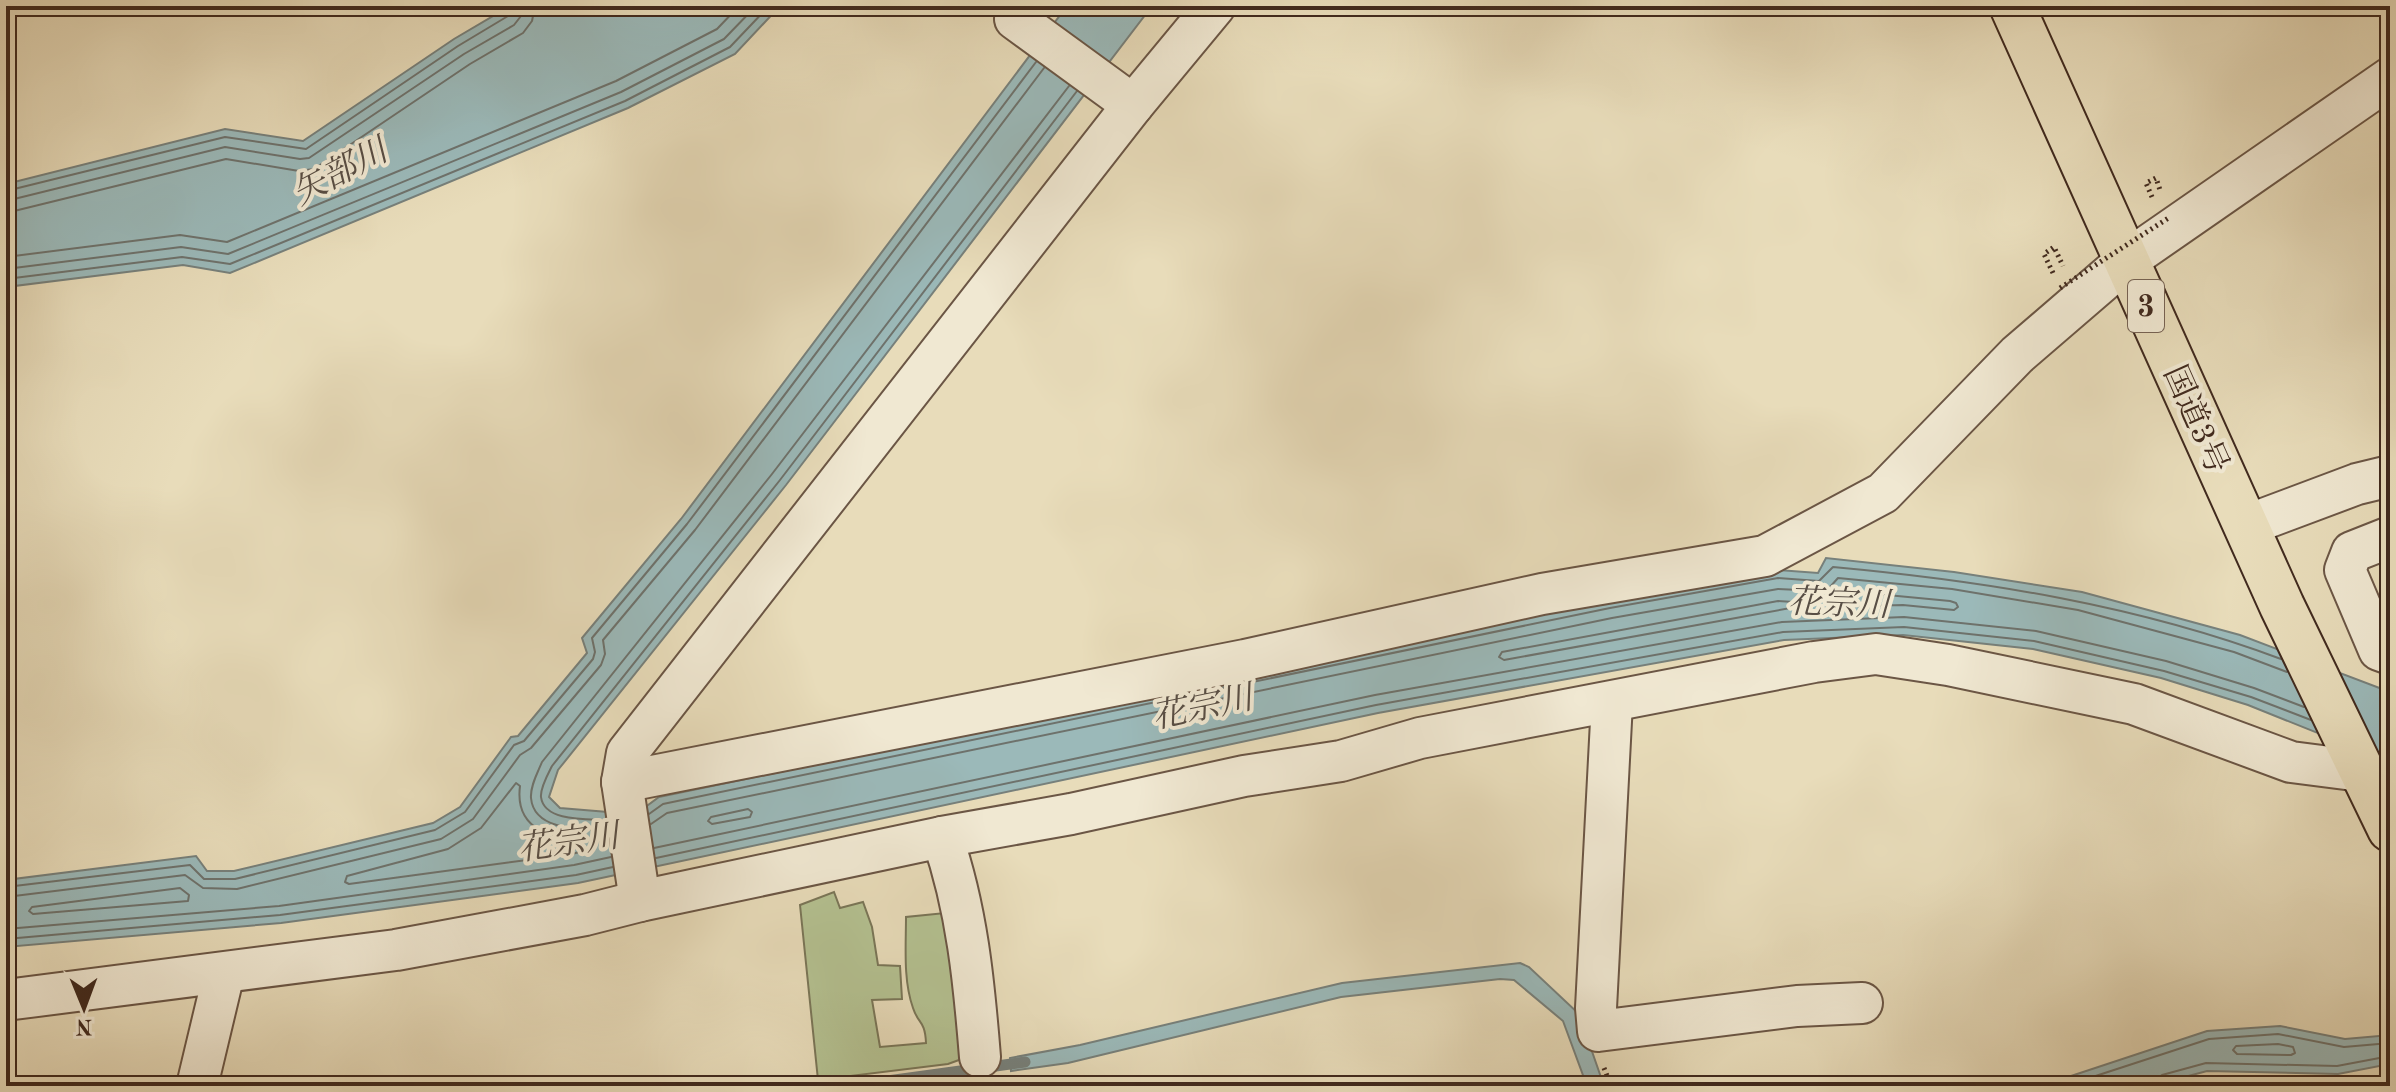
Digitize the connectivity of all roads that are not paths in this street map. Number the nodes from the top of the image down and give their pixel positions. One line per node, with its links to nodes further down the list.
1 (1215, 6): 5 (street)
2 (2012, 6): 6 (highway, 国道3号 / 3)
3 (1015, 19): 5 (street)
4 (2390, 78): 6 (street)
5 (1133, 105): 13 (street)
6 (2126, 261): 8 (highway, 国道3号 / 3); 13 (street)
7 (2390, 476): 8 (street)
8 (2245, 526): 12 (highway, 国道3号 / 3)
9 (2390, 537): 10 (street)
10 (2390, 654)
11 (1612, 702): 12 (street); 15 (street); 19 (street)
12 (2358, 766): 14 (highway, 国道3号 / 3)
13 (622, 782): 16 (street)
14 (2390, 829)
15 (942, 837): 16 (street); 20 (street)
16 (640, 901): 17 (street)
17 (224, 973): 18 (street); 21 (street)
18 (6, 1000)
19 (1839, 1015)
20 (980, 1057)
21 (197, 1086)

